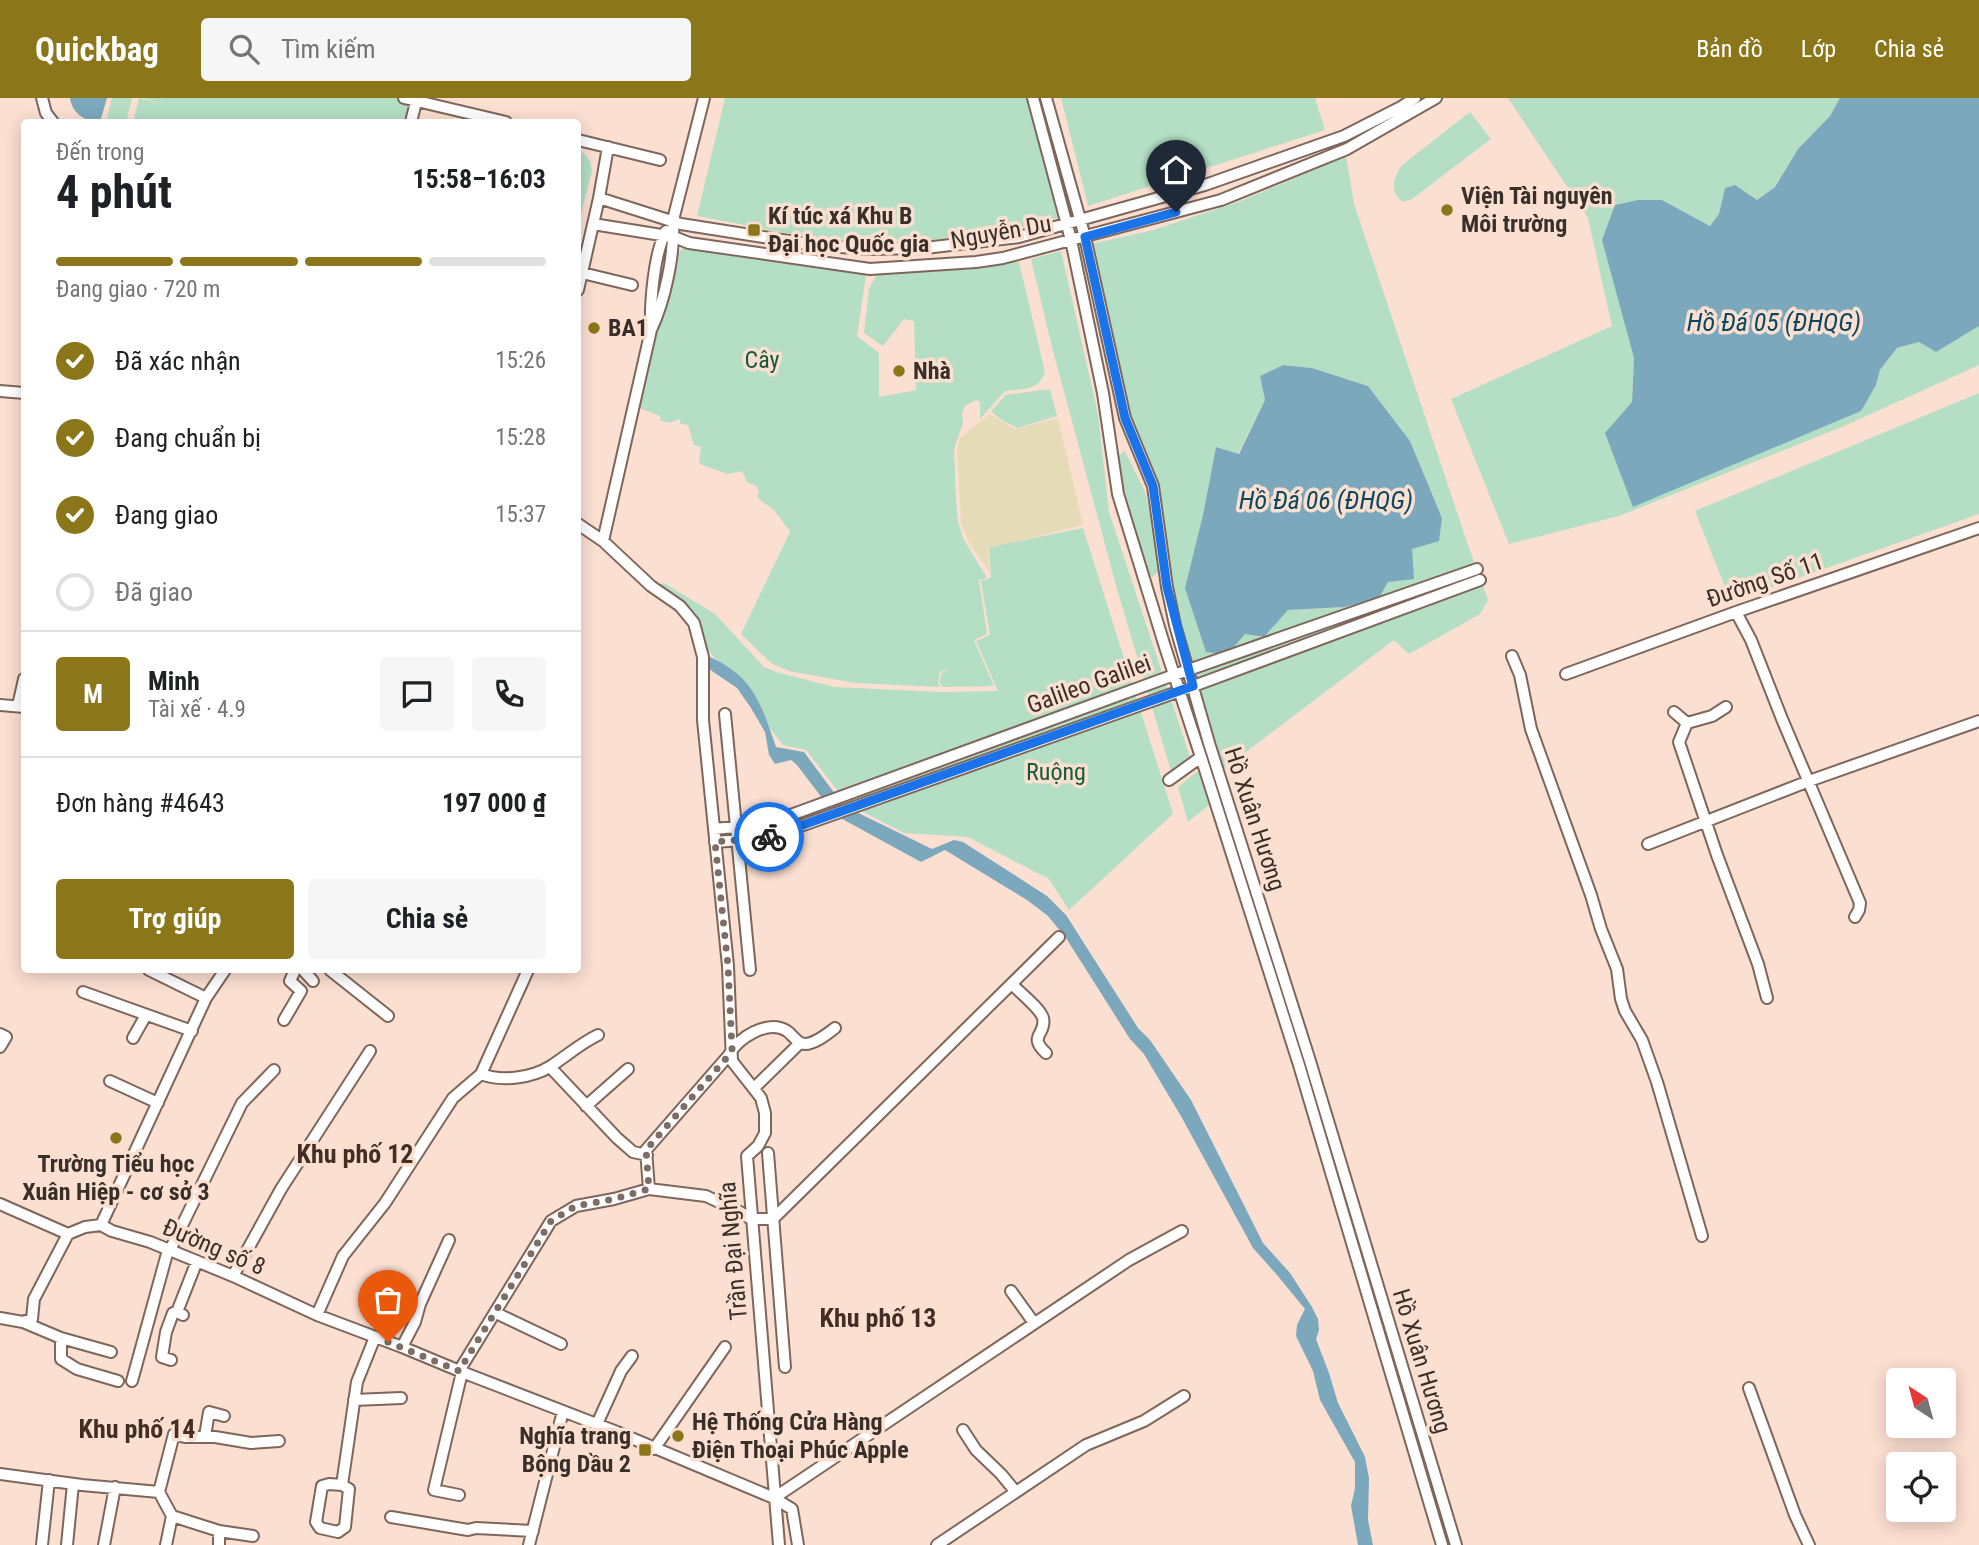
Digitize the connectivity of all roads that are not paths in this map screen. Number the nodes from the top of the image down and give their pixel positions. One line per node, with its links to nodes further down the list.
1 (43, 98): 9 (street)
2 (404, 98): 8 (street)
3 (704, 98): 18 (street)
4 (1033, 98): 20 (street, Hồ Xuân Hương)
5 (1046, 98): 19 (street, Hồ Xuân Hương)
6 (1415, 98): 12 (street, Nguyễn Du)
7 (1436, 98): 15 (street, Nguyễn Du)
8 (417, 99): 10 (street); 11 (street)
9 (51, 119)
10 (412, 119)
11 (494, 119)
12 (1344, 136): 15 (street); 19 (street, Nguyễn Du)
13 (581, 141): 14 (street)
14 (608, 148): 16 (street); 17 (street)
15 (1347, 149): 24 (street, Nguyễn Du)
16 (660, 160)
17 (599, 198): 18 (street, Nguyễn Du); 21 (street)
18 (673, 220): 22 (street); 23 (street, Nguyễn Du)
19 (1080, 220): 20 (street, Nguyễn Du); 24 (street, Hồ Xuân Hương)
20 (1067, 223): 23 (street, Nguyễn Du); 25 (street, Hồ Xuân Hương)
21 (593, 224): 22 (street, Nguyễn Du); 27 (street)
22 (669, 236): 26 (street, Nguyễn Du); 36 (street)
23 (1018, 237): 26 (street)
24 (1085, 237): 25 (street, Nguyễn Du); 32 (street, Hồ Xuân Hương)
25 (1071, 240): 26 (street, Nguyễn Du); 33 (street, Hồ Xuân Hương)
26 (1023, 253)
27 (581, 268)
28 (581, 272): 29 (street)
29 (632, 285)
30 (0, 391): 31 (street)
31 (21, 393)
32 (1134, 442): 33 (street); 37 (street, Hồ Xuân Hương)
33 (1112, 446): 38 (street, Hồ Xuân Hương)
34 (581, 526): 36 (street, Trần Đại Nghĩa)
35 (1979, 527): 39 (street, Đường Số 11)
36 (603, 541): 59 (street, Trần Đại Nghĩa)
37 (1167, 587): 38 (street); 41 (street, Hồ Xuân Hương)
38 (1147, 592): 43 (street, Hồ Xuân Hương)
39 (1736, 612): 42 (street, Đường Số 11); 55 (street)
40 (1512, 656): 108 (street)
41 (1188, 670): 43 (street, Galileo Galilei); 44 (street, Hồ Xuân Hương); 44 (street, Galileo Galilei)
42 (1566, 674)
43 (1174, 675): 45 (street, Hồ Xuân Hương); 56 (street, Galileo Galilei)
44 (1193, 686): 45 (street, Galileo Galilei); 89 (street, Hồ Xuân Hương)
45 (1180, 691): 53 (street, Hồ Xuân Hương); 60 (street, Galileo Galilei)
46 (0, 705): 47 (street)
47 (21, 706)
48 (1726, 707): 52 (street)
49 (1674, 712): 52 (street)
50 (725, 714): 58 (street)
51 (1979, 720): 55 (street)
52 (1687, 723): 57 (street)
53 (1201, 757): 54 (street); 90 (street, Hồ Xuân Hương)
54 (1169, 780)
55 (1809, 781): 57 (street); 64 (street)
56 (776, 820): 58 (street, Galileo Galilei); 60 (street)
57 (1706, 823): 63 (street); 77 (street)
58 (736, 827): 59 (street, Galileo Galilei); 61 (street)
59 (714, 829): 62 (street, Trần Đại Nghĩa)
60 (780, 833): 61 (street, Galileo Galilei)
61 (737, 840): 62 (street, Galileo Galilei); 66 (street)
62 (715, 842): 86 (street, Trần Đại Nghĩa)
63 (1648, 844)
64 (1855, 917)
65 (1059, 937): 74 (street)
66 (750, 970)
67 (155, 973): 76 (street)
68 (223, 973): 76 (street)
69 (294, 973): 80 (street)
70 (306, 973): 73 (street)
71 (334, 973): 79 (street)
72 (527, 973): 94 (street)
73 (313, 981)
74 (1013, 985): 88 (street); 104 (street)
75 (83, 992): 78 (street)
76 (206, 998): 82 (street)
77 (1767, 998)
78 (146, 1015): 82 (street); 84 (street)
79 (388, 1016)
80 (284, 1020)
81 (835, 1028): 85 (street)
82 (192, 1031): 97 (street)
83 (598, 1035): 91 (street)
84 (133, 1038)
85 (800, 1043): 86 (street); 96 (street)
86 (732, 1049): 96 (street, Trần Đại Nghĩa); 100 (street)
87 (370, 1051): 112 (street)
88 (1046, 1052)
89 (1310, 1061): 90 (street); 166 (street, Hồ Xuân Hương)
90 (1298, 1065): 165 (street, Hồ Xuân Hương)
91 (550, 1067): 94 (street); 98 (street)
92 (628, 1069): 98 (street)
93 (274, 1070): 110 (street)
94 (481, 1074): 115 (street)
95 (110, 1081): 97 (street)
96 (754, 1088): 103 (street, Trần Đại Nghĩa)
97 (158, 1103): 105 (street)
98 (586, 1107): 100 (street)
99 (768, 1153): 104 (street)
100 (646, 1155): 101 (street)
101 (649, 1189): 103 (street); 114 (street)
102 (0, 1204): 107 (street)
103 (751, 1219): 104 (street); 150 (street, Trần Đại Nghĩa)
104 (773, 1219): 127 (street)
105 (101, 1225): 107 (street); 110 (street, Đường số 8)
106 (1182, 1231): 118 (street)
107 (68, 1234): 117 (street)
108 (1702, 1236)
109 (449, 1240): 122 (street)
110 (169, 1250): 111 (street, Đường số 8); 130 (street)
111 (197, 1261): 112 (street, Đường số 8); 126 (street)
112 (233, 1276): 115 (street, Đường số 8)
113 (1012, 1291): 118 (street)
114 (496, 1313): 121 (street); 128 (street)
115 (317, 1315): 119 (street, Đường số 8)
116 (0, 1318): 117 (street)
117 (23, 1322): 120 (street)
118 (1034, 1323): 150 (street)
119 (375, 1337): 122 (street, Đường số 8); 134 (street)
120 (61, 1338): 124 (street); 129 (street)
121 (561, 1344)
122 (402, 1347): 128 (street, Đường số 8)
123 (725, 1347): 141 (street)
124 (111, 1352)
125 (632, 1356): 137 (street)
126 (171, 1360)
127 (785, 1367)
128 (461, 1372): 135 (street); 149 (street)
129 (118, 1381)
130 (132, 1381)
131 (1749, 1388): 167 (street)
132 (1184, 1396): 147 (street)
133 (401, 1398): 134 (street)
134 (354, 1400): 145 (street)
135 (563, 1411): 137 (street); 154 (street)
136 (224, 1416): 139 (street)
137 (597, 1424): 141 (street)
138 (963, 1430): 147 (street)
139 (205, 1436): 140 (street); 148 (street)
140 (279, 1441)
141 (653, 1448): 150 (street)
142 (0, 1475): 143 (street)
143 (49, 1480): 144 (street); 156 (street)
144 (73, 1483): 146 (street); 157 (street)
145 (342, 1485): 145 (street)
146 (115, 1487): 148 (street); 158 (street)
147 (1015, 1491): 164 (street)
148 (159, 1492): 151 (street)
149 (459, 1495)
150 (774, 1498): 162 (street, Trần Đại Nghĩa); 163 (street)
151 (172, 1516): 153 (street); 159 (street)
152 (391, 1517): 154 (street)
153 (219, 1531): 155 (street); 160 (street)
154 (533, 1531): 161 (street)
155 (253, 1536)
156 (42, 1545)
157 (67, 1545)
158 (104, 1545)
159 (166, 1545)
160 (219, 1545)
161 (529, 1545)
162 (779, 1545)
163 (797, 1545)
164 (937, 1545)
165 (1442, 1545)
166 (1456, 1545)
167 (1809, 1545)

